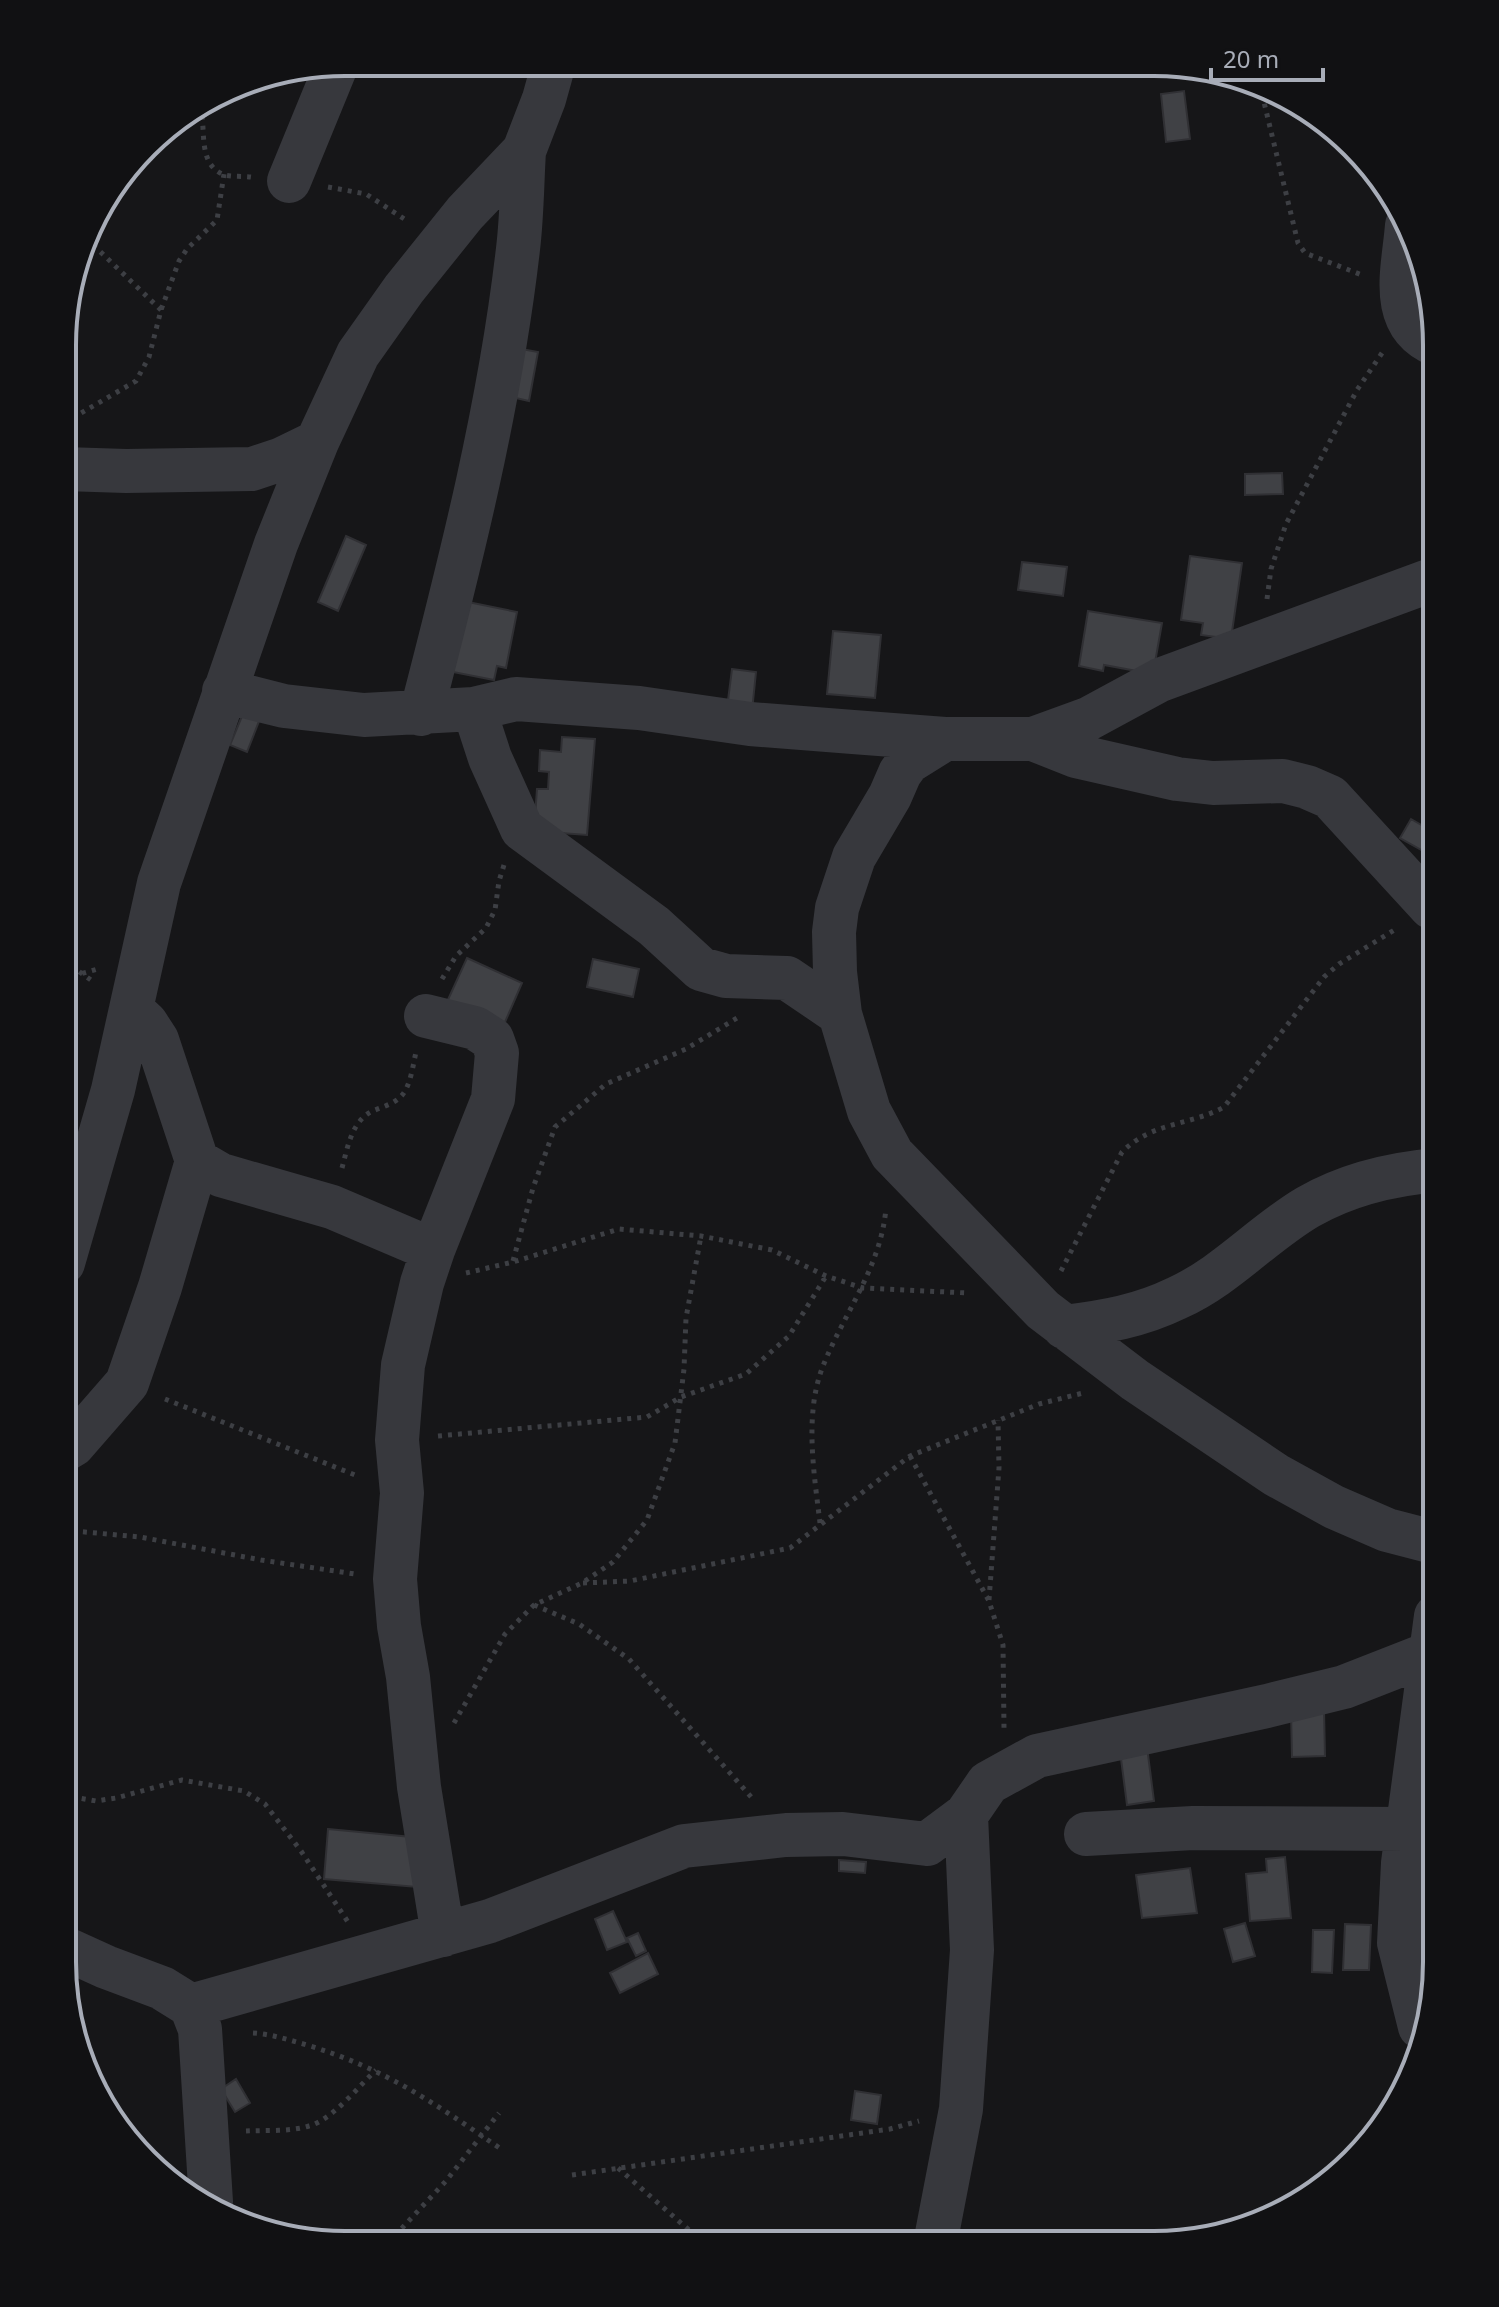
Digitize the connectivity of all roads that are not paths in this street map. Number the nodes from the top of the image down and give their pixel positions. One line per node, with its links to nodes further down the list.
1 (332, 77): 4 (street)
2 (550, 77): 3 (street)
3 (524, 151): 7 (street); 14 (street)
4 (289, 181)
5 (1410, 265): 6 (street)
6 (1414, 317)
7 (317, 442): 9 (street); 10 (street)
8 (76, 469): 9 (street)
9 (252, 469): 10 (street)
10 (297, 490): 12 (street)
11 (1423, 583): 16 (street)
12 (224, 691): 14 (street); 18 (street)
13 (474, 709): 14 (street); 15 (street); 19 (street)
14 (421, 714)
15 (945, 739): 16 (street); 19 (street)
16 (1033, 739): 17 (street)
17 (1423, 896)
18 (131, 1009): 21 (street); 23 (street)
19 (840, 1014): 25 (street)
20 (426, 1016): 24 (street)
21 (197, 1161): 24 (street); 26 (street)
22 (1422, 1172): 25 (street)
23 (76, 1218)
24 (427, 1267): 33 (street)
25 (1046, 1311): 27 (street)
26 (76, 1442)
27 (1422, 1539)
28 (1422, 1636): 30 (street)
29 (1422, 1774): 32 (street)
30 (977, 1799): 33 (street); 38 (street)
31 (1086, 1834): 32 (street)
32 (1415, 1855): 35 (street)
33 (443, 1935): 36 (street)
34 (76, 1953): 36 (street)
35 (1417, 2016)
36 (196, 2017): 37 (street)
37 (210, 2195)
38 (938, 2231)

